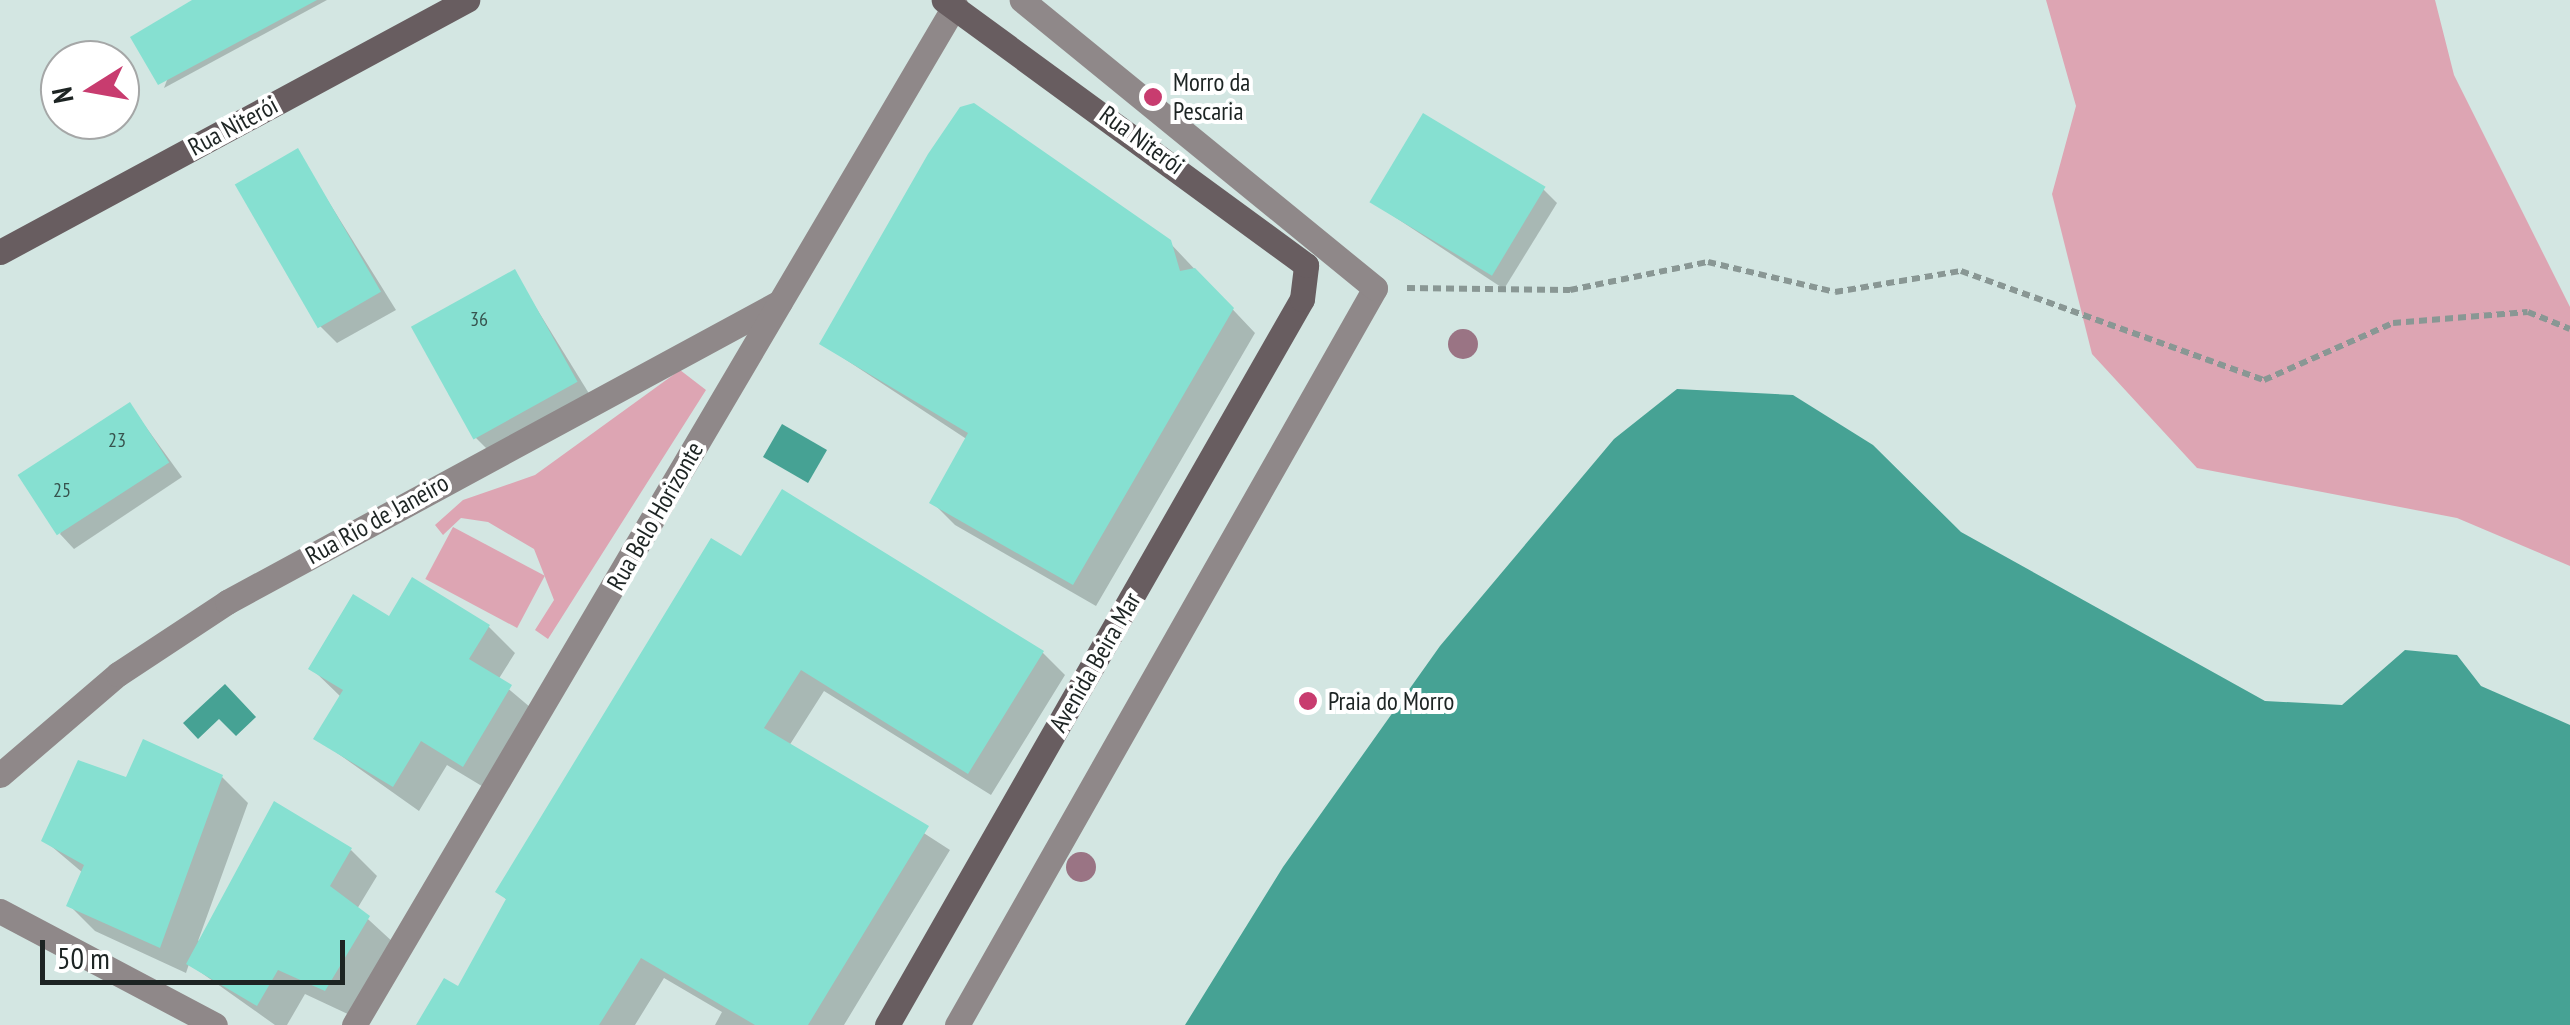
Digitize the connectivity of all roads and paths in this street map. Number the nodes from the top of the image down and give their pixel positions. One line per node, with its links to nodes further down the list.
1 (467, 0): 4 (street, Rua Niterói)
2 (1022, 0): 5 (street)
3 (950, 3): 6 (street, Rua Niterói); 7 (street, Rua Belo Horizonte)
4 (0, 252)
5 (1375, 288): 8 (path); 14 (street)
6 (1302, 299): 13 (street, Avenida Beira Mar)
7 (780, 302): 9 (street, Rua Rio de Janeiro); 12 (street, Rua Belo Horizonte)
8 (2570, 328)
9 (0, 775)
10 (0, 911): 11 (street)
11 (215, 1025)
12 (354, 1025)
13 (887, 1025)
14 (957, 1025)

